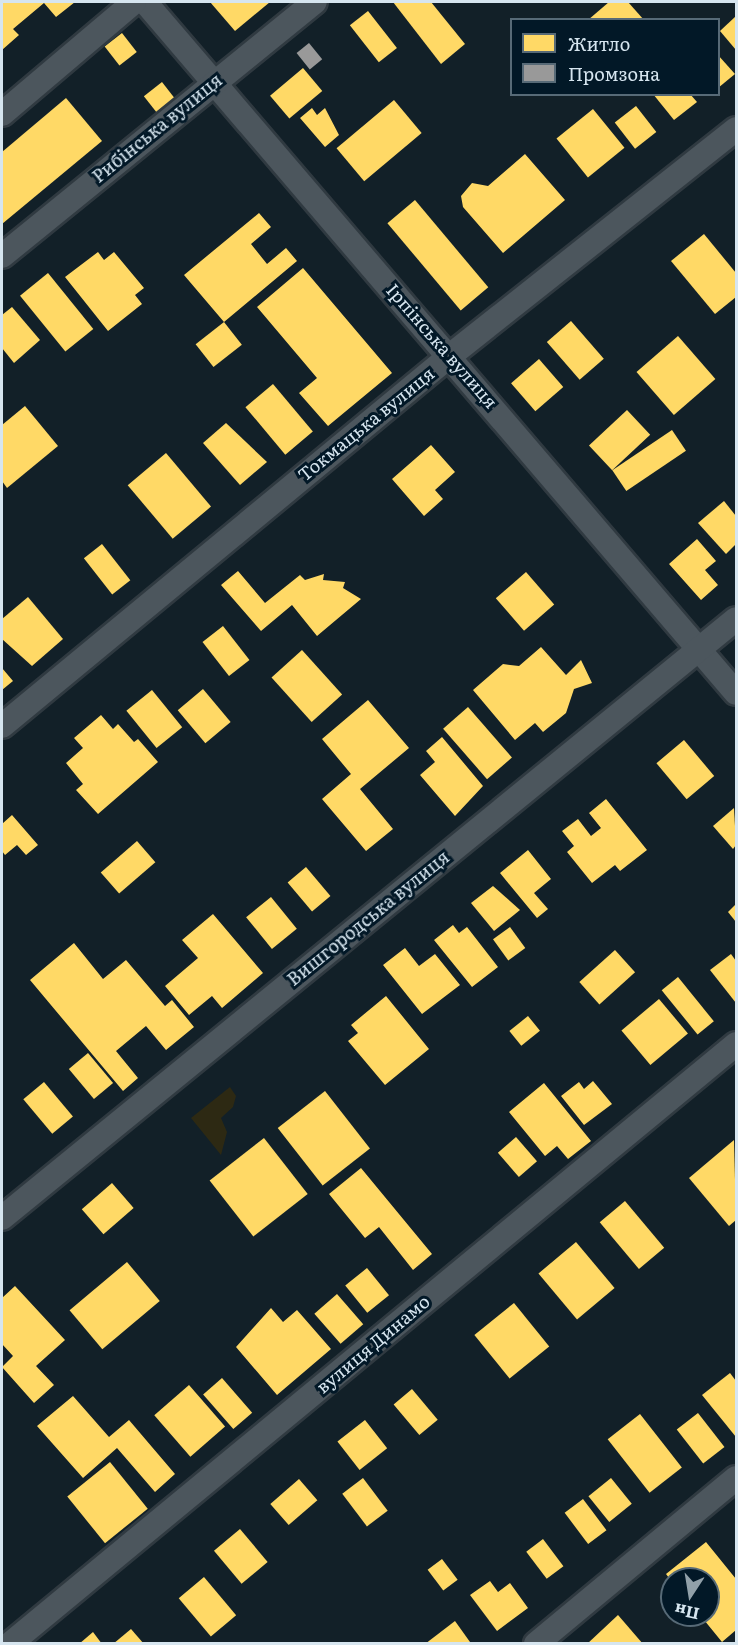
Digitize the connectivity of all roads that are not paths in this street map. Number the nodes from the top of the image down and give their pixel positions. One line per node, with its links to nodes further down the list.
1 (134, 2): 5 (street)
2 (145, 2): 4 (street, Ірпінська вулиця)
3 (315, 2): 4 (street, Рибінська вулиця)
4 (212, 82): 7 (street, Рибінська вулиця); 8 (street, Ірпінська вулиця)
5 (2, 114)
6 (736, 129): 8 (street, Токмацька вулиця)
7 (2, 256)
8 (451, 355): 10 (street, Ірпінська вулиця); 12 (street, Токмацька вулиця)
9 (736, 619): 10 (street, Вишгородська вулиця)
10 (699, 649): 11 (street, Ірпінська вулиця); 14 (street, Вишгородська вулиця)
11 (736, 693)
12 (2, 726)
13 (736, 1044): 16 (street, вулиця Динамо)
14 (2, 1218)
15 (736, 1478): 17 (street)
16 (10, 1644)
17 (536, 1644)

